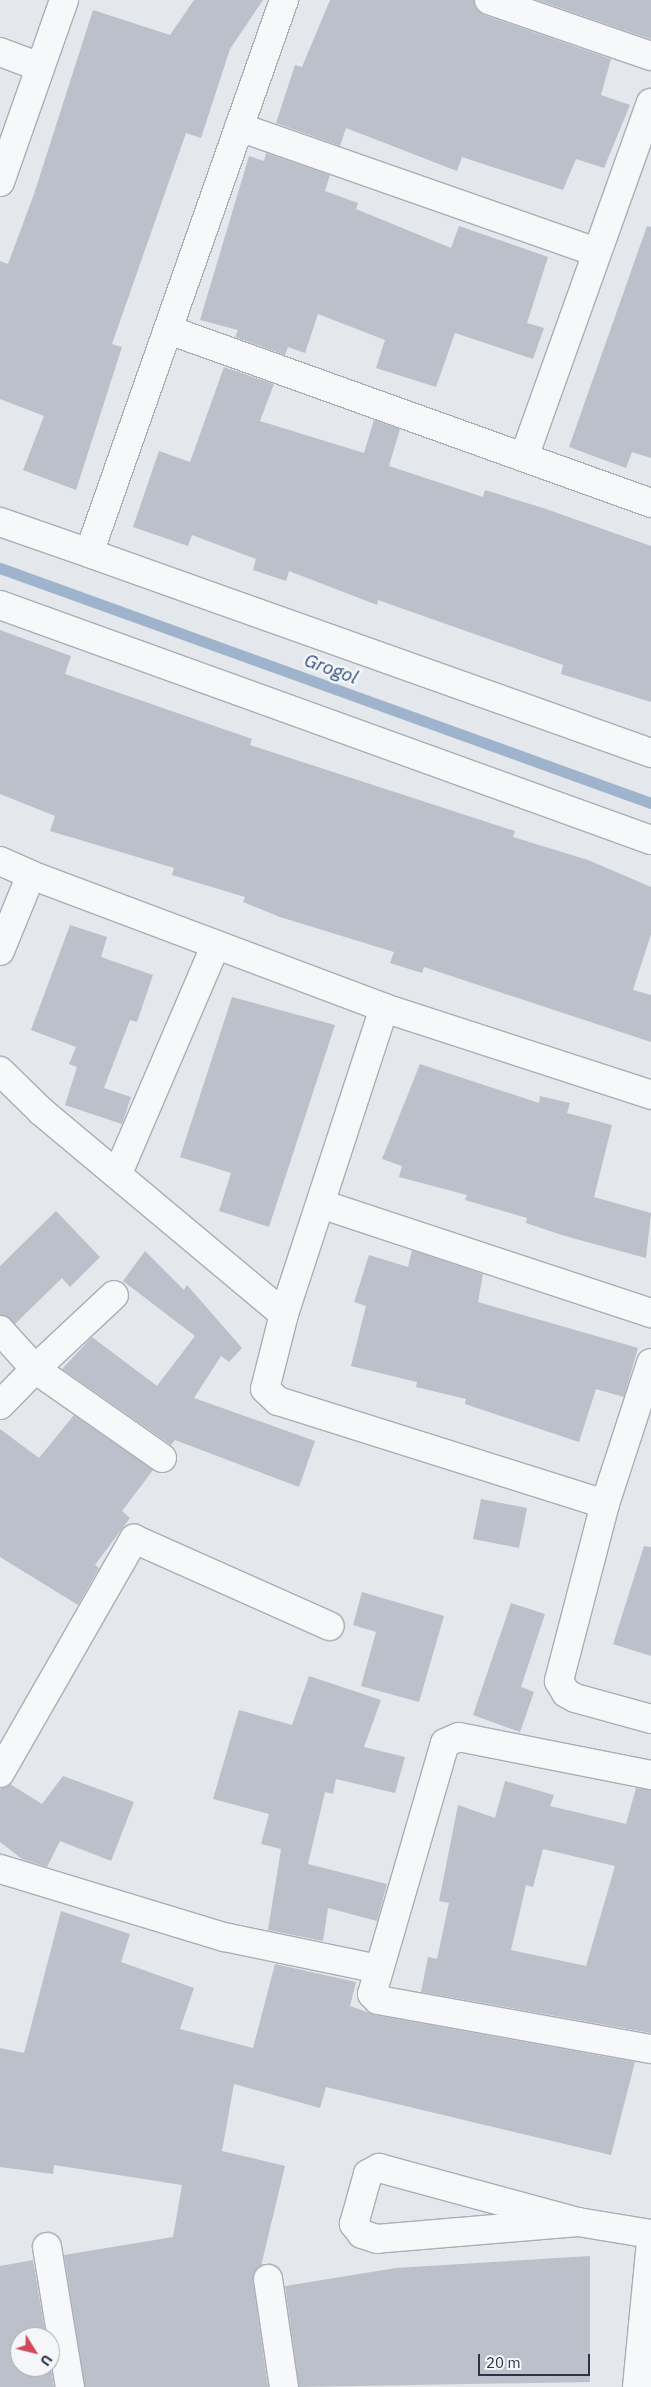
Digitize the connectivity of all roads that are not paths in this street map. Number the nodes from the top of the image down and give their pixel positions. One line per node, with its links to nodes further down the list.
1 (64, 0): 6 (street)
2 (284, 0): 8 (street)
3 (489, 0): 5 (street)
4 (0, 52): 6 (street)
5 (651, 56)
6 (40, 67): 9 (street)
7 (651, 103): 10 (street)
8 (239, 127): 10 (street); 11 (street)
9 (0, 182)
10 (595, 252): 12 (street)
11 (168, 330): 12 (street); 15 (street)
12 (524, 458): 13 (street)
13 (651, 502)
14 (0, 522): 15 (street)
15 (89, 553): 17 (street)
16 (0, 605): 18 (street)
17 (651, 754)
18 (651, 840)
19 (0, 861): 20 (street)
20 (32, 875): 21 (street); 22 (street)
21 (215, 948): 23 (street); 26 (street)
22 (0, 951)
23 (384, 1008): 25 (street); 27 (street)
24 (0, 1071): 26 (street)
25 (651, 1095)
26 (118, 1173): 30 (street)
27 (321, 1204): 29 (street); 30 (street)
28 (114, 1295): 33 (street)
29 (651, 1312)
30 (284, 1314): 36 (street)
31 (0, 1330): 33 (street)
32 (651, 1362): 36 (street)
33 (35, 1369): 34 (street); 35 (street)
34 (0, 1405)
35 (162, 1458)
36 (605, 1504): 38 (street)
37 (329, 1626): 39 (street)
38 (651, 1719)
39 (0, 1773)
40 (651, 1775): 42 (street)
41 (0, 1869): 42 (street)
42 (379, 1969): 43 (street)
43 (651, 2050)
44 (578, 2222): 44 (street); 45 (street)
45 (651, 2234)
46 (651, 2241): 51 (street)
47 (47, 2247): 49 (street)
48 (268, 2278): 50 (street)
49 (70, 2387)
50 (284, 2387)
51 (637, 2387)

